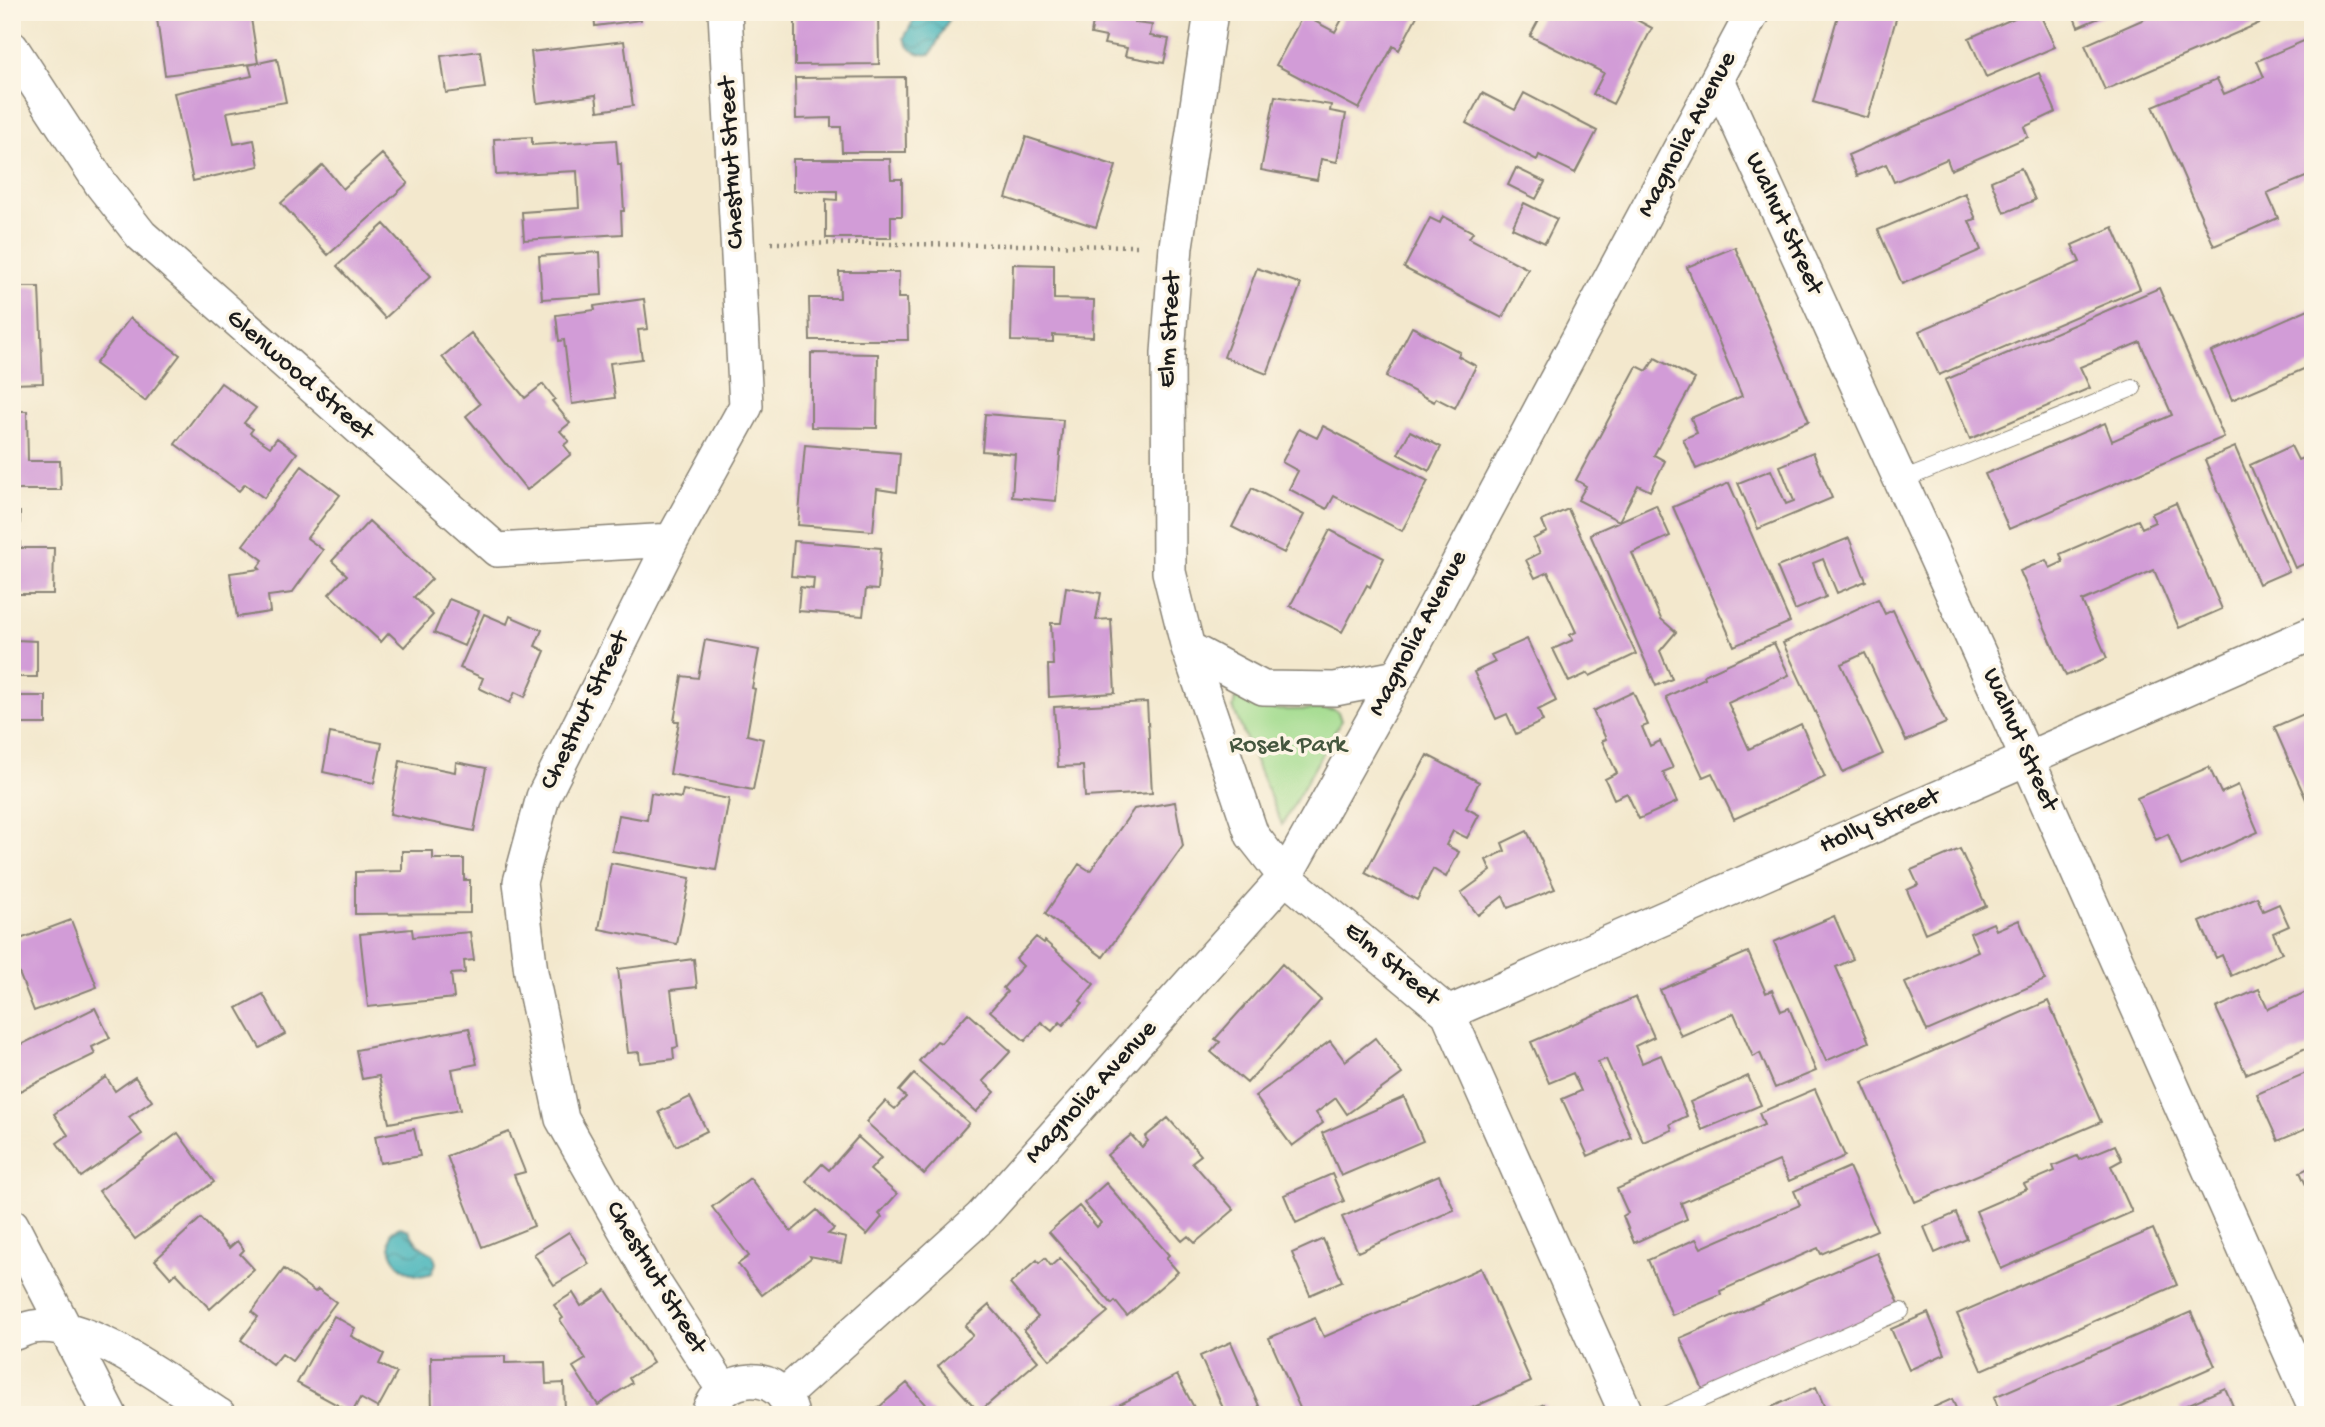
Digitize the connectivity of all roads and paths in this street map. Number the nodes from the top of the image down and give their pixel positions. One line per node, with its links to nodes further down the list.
1 (725, 12): 6 (street, Chestnut Street)
2 (1211, 12): 12 (street, Elm Street)
3 (1753, 12): 5 (street, Magnolia Avenue)
4 (16, 58): 10 (street, Glenwood Street)
5 (1717, 80): 9 (street, Walnut Street); 13 (street, Magnolia Avenue)
6 (737, 243): 7 (path); 10 (street, Chestnut Street)
7 (1122, 246)
8 (2133, 388): 9 (lane)
9 (1900, 481): 14 (street, Walnut Street)
10 (672, 540): 21 (street, Chestnut Street)
11 (2313, 633): 14 (street, Holly Street)
12 (1188, 648): 13 (street); 15 (street, Elm Street)
13 (1397, 677): 15 (street, Magnolia Avenue)
14 (2027, 758): 16 (street, Holly Street); 22 (street, Walnut Street)
15 (1285, 877): 16 (street, Elm Street); 23 (street, Magnolia Avenue)
16 (1448, 1013): 26 (street, Elm Street)
17 (12, 1225): 19 (street)
18 (1901, 1311): 27 (lane)
19 (65, 1329): 20 (street); 24 (street); 25 (street)
20 (12, 1334)
21 (715, 1402): 23 (street)
22 (2313, 1404)
23 (788, 1405)
24 (110, 1415)
25 (219, 1415)
26 (1627, 1415)
27 (1665, 1415)

